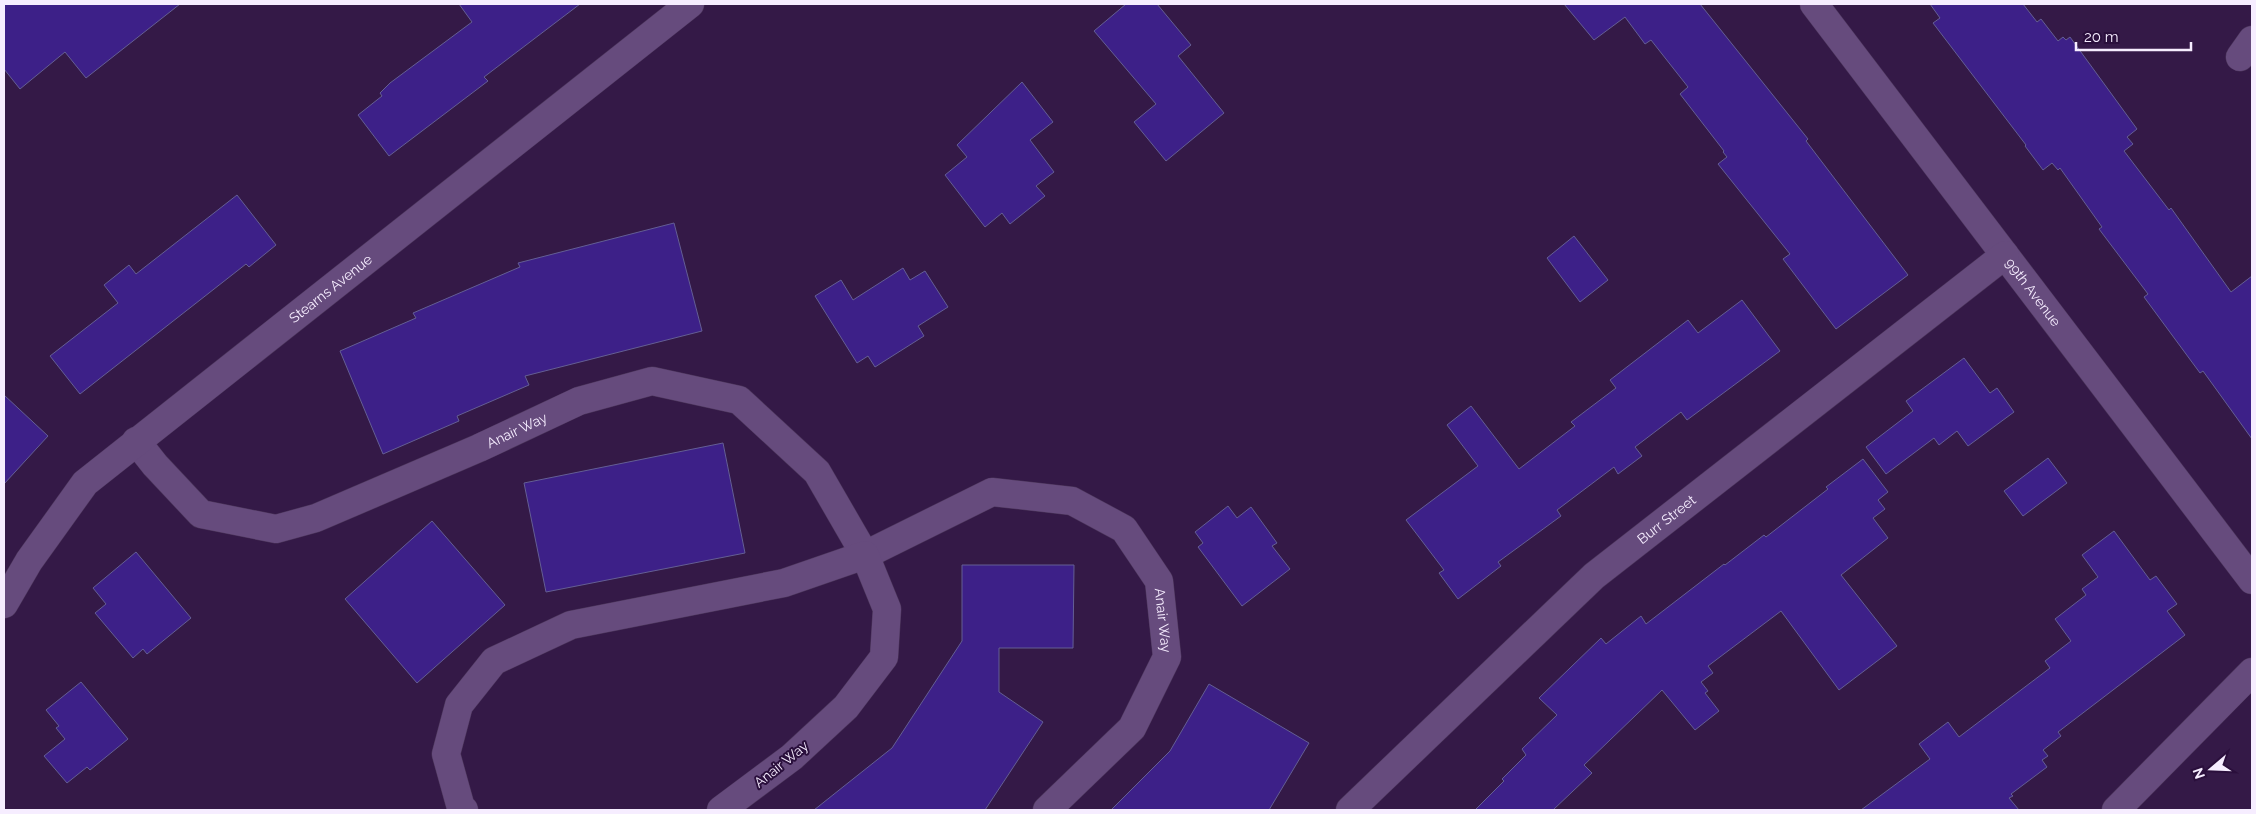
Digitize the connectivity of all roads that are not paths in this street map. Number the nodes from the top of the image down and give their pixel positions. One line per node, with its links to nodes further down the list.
1 (690, 4): 4 (street, Stearns Avenue)
2 (1814, 4): 3 (street, 99th Avenue)
3 (2005, 255): 6 (street, 99th Avenue); 12 (street, Burr Street)
4 (136, 441): 5 (street, Anair Way); 7 (street, Stearns Avenue)
5 (865, 555): 9 (street, Anair Way); 10 (street, Anair Way); 11 (street, Anair Way)
6 (2252, 580)
7 (4, 604)
8 (2252, 672): 13 (street)
9 (464, 810)
10 (721, 810)
11 (1047, 810)
12 (1350, 810)
13 (2116, 810)

